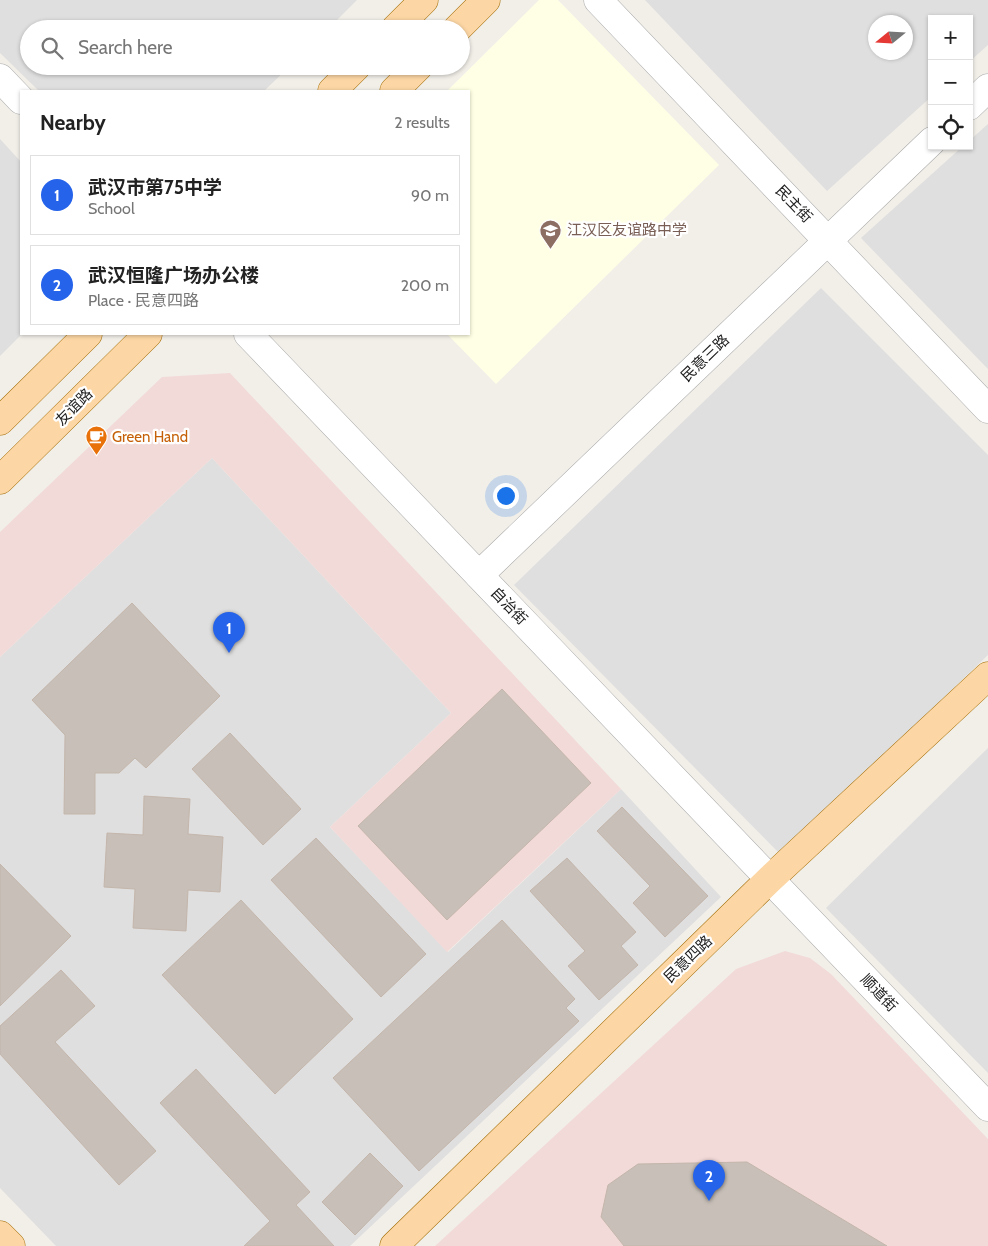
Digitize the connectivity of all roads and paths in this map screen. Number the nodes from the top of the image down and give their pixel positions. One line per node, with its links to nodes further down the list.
1 (424, 0): 4 (main road)
2 (486, 0): 5 (main road)
3 (598, 0): 15 (street, 民主街)
4 (404, 20)
5 (466, 20)
6 (348, 75): 10 (main road)
7 (410, 75): 11 (main road)
8 (0, 78): 12 (street)
9 (988, 88): 13 (street)
10 (333, 90)
11 (395, 90)
12 (20, 99)
13 (970, 105)
14 (928, 145): 15 (street, 民意三路)
15 (828, 239): 19 (street, 民主街); 22 (street, 民意三路)
16 (87, 335): 20 (main road)
17 (147, 335): 21 (main road, 友谊路)
18 (249, 335): 22 (street, 自治街)
19 (988, 409)
20 (0, 421)
21 (0, 480)
22 (478, 575): 24 (street, 自治街)
23 (988, 676): 24 (main road, 民意四路)
24 (770, 879): 25 (street, 顺道街); 28 (main road, 民意四路)
25 (988, 1107)
26 (0, 1235): 27 (main road)
27 (11, 1246)
28 (394, 1246)

